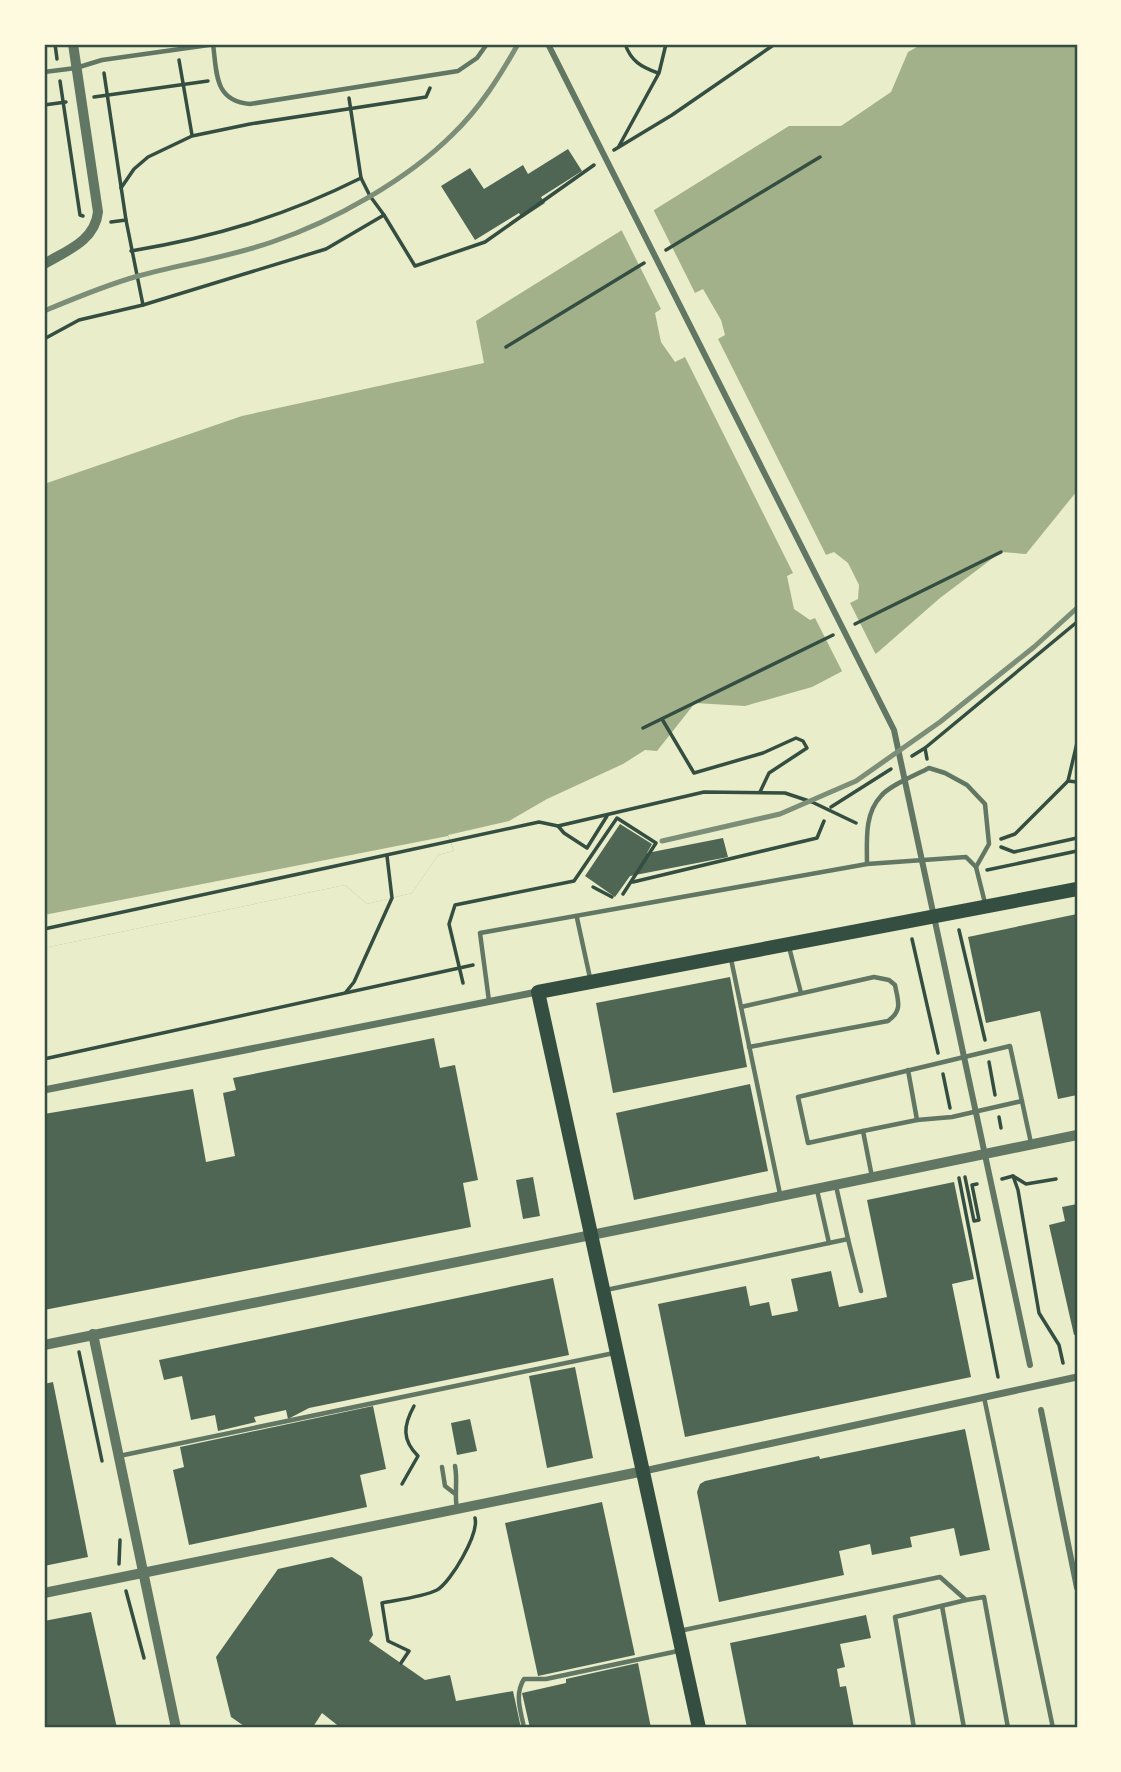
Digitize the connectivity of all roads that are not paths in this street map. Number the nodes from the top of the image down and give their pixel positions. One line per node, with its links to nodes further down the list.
1 (73, 44): 5 (street)
2 (214, 44): 3 (lane); 5 (lane)
3 (487, 44)
4 (548, 44): 40 (street)
5 (76, 68): 6 (lane); 7 (street)
6 (44, 72)
7 (44, 264)
8 (867, 864): 9 (lane); 9 (lane); 12 (lane)
9 (976, 869): 11 (lane)
10 (1077, 889): 11 (main road)
11 (985, 907): 13 (main road)
12 (577, 918): 15 (lane); 18 (lane)
13 (789, 944): 14 (main road); 17 (lane)
14 (730, 955): 15 (main road); 19 (lane)
15 (591, 981): 16 (main road)
16 (538, 992): 18 (street); 32 (main road)
17 (801, 993): 19 (lane); 20 (lane)
18 (489, 1001): 22 (street)
19 (741, 1007): 20 (lane)
20 (749, 1047): 31 (lane)
21 (908, 1070): 23 (lane); 24 (lane); 25 (lane)
22 (44, 1090)
23 (1022, 1101): 24 (lane); 27 (lane)
24 (917, 1120): 25 (lane)
25 (863, 1131): 28 (lane)
26 (1077, 1135): 27 (street)
27 (1031, 1144): 28 (street)
28 (872, 1177): 29 (street)
29 (835, 1185): 30 (street); 33 (lane)
30 (817, 1188): 31 (street); 34 (lane)
31 (780, 1196): 32 (street)
32 (593, 1235): 35 (main road); 37 (street)
33 (848, 1240): 34 (lane); 36 (lane)
34 (829, 1243): 35 (lane)
35 (605, 1290): 39 (main road)
36 (861, 1291)
37 (93, 1334): 38 (street); 44 (street)
38 (44, 1345)
39 (618, 1352): 44 (lane); 47 (main road)
40 (1030, 1365)
41 (1077, 1377): 42 (street)
42 (984, 1396): 47 (street); 63 (lane)
43 (1041, 1410): 51 (street)
44 (118, 1456): 50 (street)
45 (455, 1466): 48 (lane)
46 (442, 1467): 48 (lane)
47 (644, 1471): 49 (street); 55 (main road)
48 (454, 1493): 49 (lane)
49 (457, 1509): 50 (street)
50 (143, 1572): 52 (street); 57 (street)
51 (1077, 1588)
52 (44, 1593)
53 (966, 1600): 54 (lane); 55 (lane); 62 (lane)
54 (942, 1606): 60 (lane); 61 (lane)
55 (678, 1631): 56 (main road)
56 (682, 1650): 58 (lane); 59 (main road)
57 (176, 1728)
58 (524, 1728)
59 (699, 1728)
60 (914, 1728)
61 (964, 1728)
62 (1008, 1728)
63 (1053, 1728)

